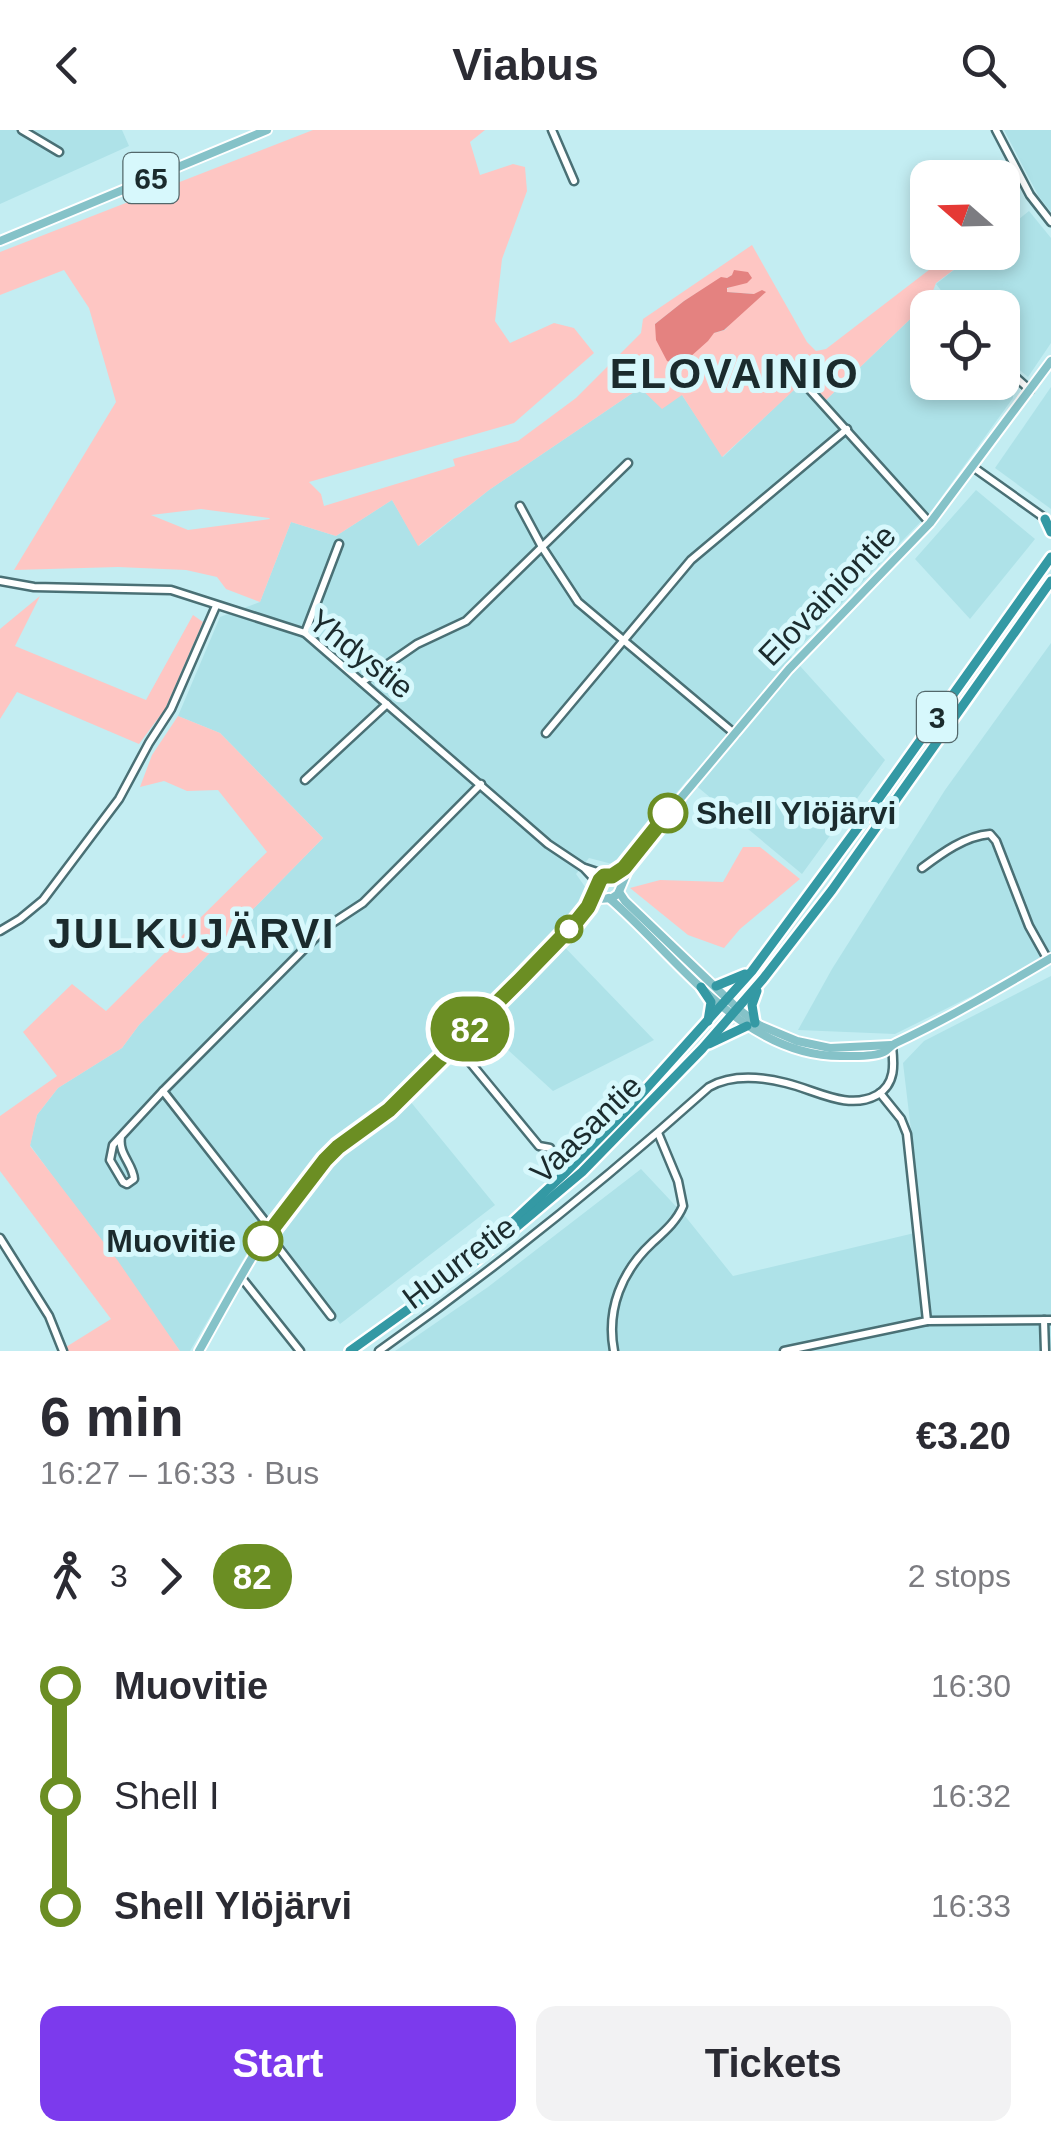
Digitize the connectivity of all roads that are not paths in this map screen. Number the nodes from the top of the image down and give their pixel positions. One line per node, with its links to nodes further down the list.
1 (22, 130): 5 (street)
2 (266, 130): 8 (main road, 65)
3 (552, 130): 6 (street)
4 (996, 130): 7 (street)
5 (59, 152)
6 (574, 182)
7 (1051, 222)
8 (0, 241)
9 (1051, 361): 12 (main road, Elovainiontie)
10 (1020, 381): 12 (street)
11 (810, 390): 13 (street)
12 (1031, 390): 15 (main road, Elovainiontie)
13 (847, 430): 18 (street); 27 (street)
14 (628, 463): 21 (street)
15 (973, 467): 17 (street); 18 (main road, Elovainiontie)
16 (520, 506): 21 (street)
17 (1049, 521): 19 (highway)
18 (930, 524): 31 (main road, Elovainiontie)
19 (1051, 532)
20 (339, 544): 26 (street)
21 (542, 547): 27 (street); 28 (street)
22 (1051, 558): 44 (highway, Vaasantie / 3)
23 (1051, 580): 45 (highway, Vaasantie / 3)
24 (0, 582): 25 (street, Yhdystie)
25 (216, 606): 26 (street, Yhdystie); 42 (street)
26 (305, 633): 28 (street, Yhdystie)
27 (623, 642): 30 (street); 31 (street)
28 (362, 682): 29 (street, Yhdystie)
29 (387, 704): 32 (street); 33 (street, Yhdystie)
30 (546, 733)
31 (735, 734): 34 (main road, Elovainiontie)
32 (305, 780)
33 (480, 784): 35 (street, Yhdystie); 55 (street)
34 (633, 859): 37 (main road, Elovainiontie); 39 (main road, Elovainiontie)
35 (584, 868): 37 (street, Yhdystie); 38 (street, Yhdystie)
36 (922, 868): 43 (street)
37 (611, 876): 38 (main road); 39 (main road)
38 (598, 885): 40 (main road); 41 (main road)
39 (620, 889): 40 (main road); 46 (main road)
40 (607, 898): 41 (main road); 47 (main road)
41 (588, 907): 52 (main road)
42 (0, 931)
43 (1050, 959): 53 (main road)
44 (752, 971): 46 (highway); 48 (highway, Vaasantie / 3)
45 (763, 979): 49 (highway, Vaasantie / 3); 51 (highway)
46 (716, 986): 48 (main road)
47 (701, 987): 48 (main road); 50 (highway)
48 (726, 1001): 49 (main road); 50 (highway, Vaasantie / 3)
49 (734, 1011): 51 (main road); 54 (highway, Vaasantie / 3)
50 (708, 1021): 62 (highway, Vaasantie / 3)
51 (751, 1024): 53 (main road); 54 (highway)
52 (455, 1044): 59 (street); 60 (main road)
53 (892, 1044): 56 (street)
54 (702, 1048): 62 (highway, Vaasantie / 3)
55 (163, 1092): 58 (street); 60 (street)
56 (880, 1094): 57 (street, Huurretie); 66 (street)
57 (658, 1133): 71 (street, Huurretie); 72 (street)
58 (121, 1137): 58 (street)
59 (550, 1148)
60 (269, 1232): 63 (main road); 64 (street)
61 (0, 1238): 67 (street)
62 (464, 1268): 70 (highway, Vaasantie / 3)
63 (241, 1277): 68 (main road); 69 (street)
64 (332, 1316)
65 (1047, 1320): 66 (street); 74 (street)
66 (927, 1321): 73 (street)
67 (63, 1351)
68 (199, 1351)
69 (300, 1351)
70 (350, 1351)
71 (380, 1351)
72 (614, 1351)
73 (784, 1351)
74 (1044, 1351)

